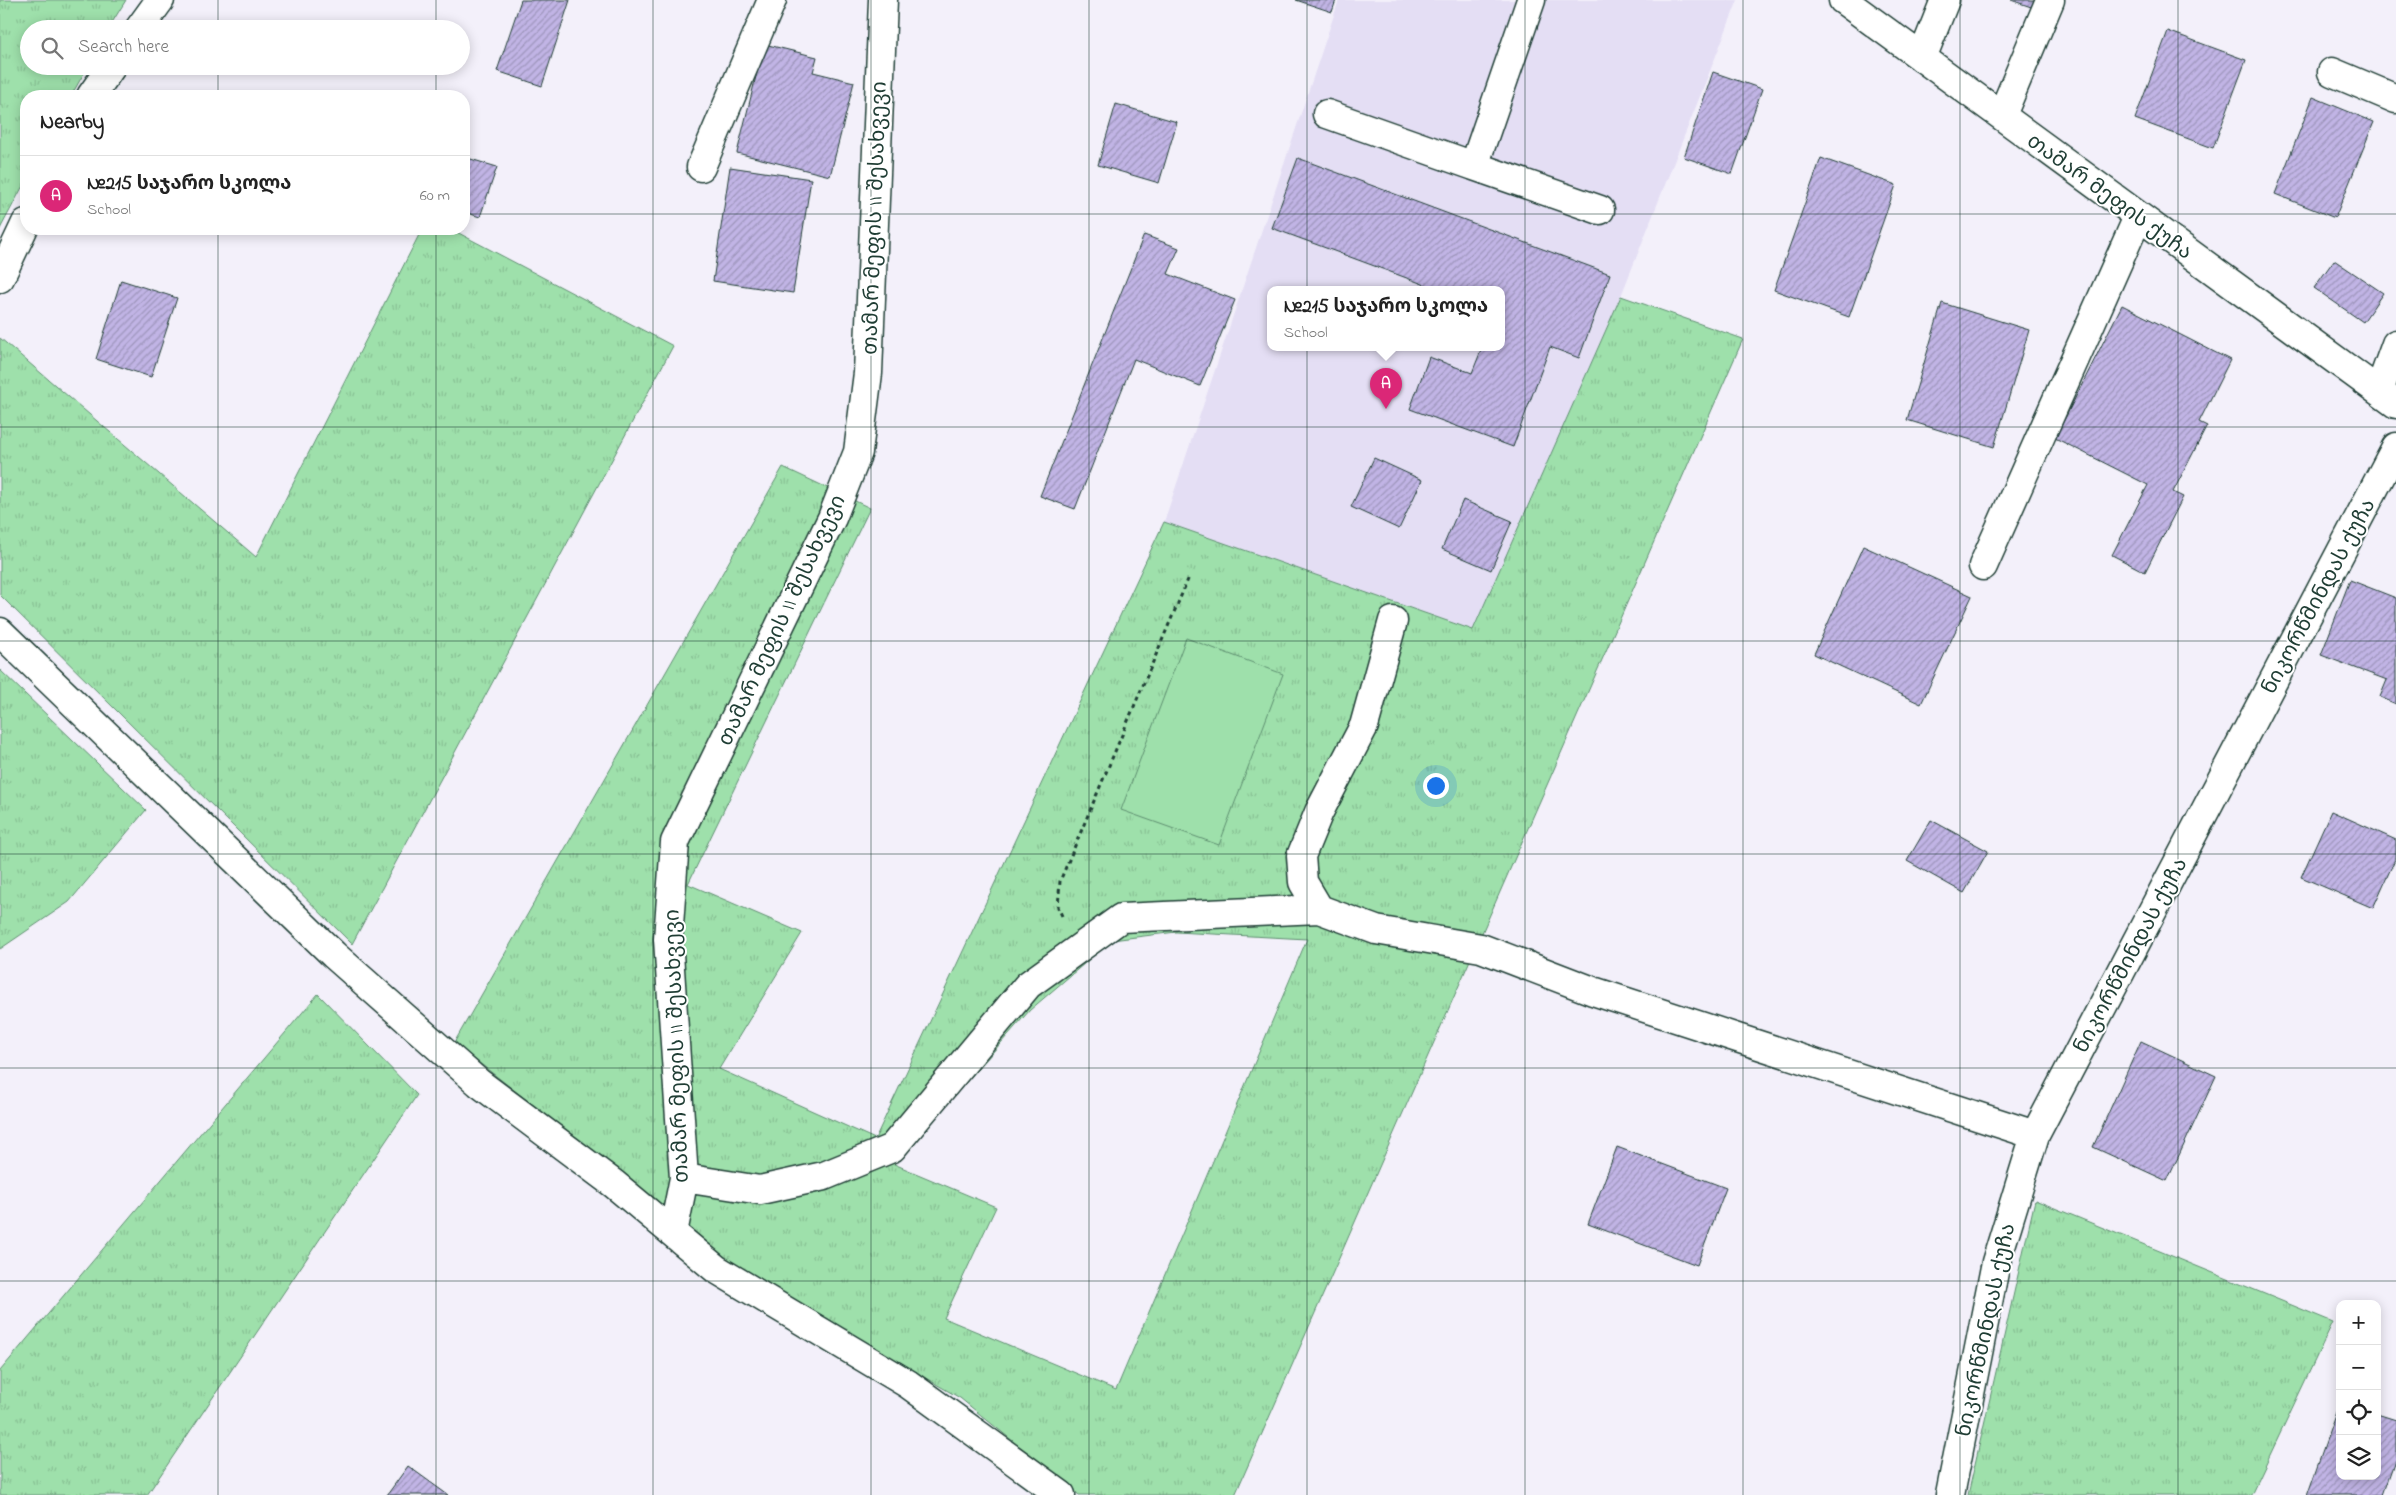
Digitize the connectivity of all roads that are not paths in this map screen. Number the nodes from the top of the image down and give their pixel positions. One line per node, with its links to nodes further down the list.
1 (160, 0): 8 (street)
2 (772, 0): 17 (street)
3 (883, 0): 30 (street, თამარ მეფის II შესახვევი)
4 (1530, 0): 16 (street)
5 (1843, 0): 9 (street, თამარ მეფის ქუჩა)
6 (1945, 0): 9 (street)
7 (2050, 0): 15 (street)
8 (146, 20)
9 (1922, 58): 15 (street, თამარ მეფის ქუჩა)
10 (2332, 72): 13 (street)
11 (106, 75): 12 (street)
12 (95, 90)
13 (2396, 99)
14 (1328, 114): 16 (street)
15 (2002, 115): 19 (street, თამარ მეფის ქუჩა)
16 (1474, 166): 18 (street)
17 (702, 167)
18 (1600, 210)
19 (2138, 218): 23 (street, თამარ მეფის ქუჩა); 25 (street)
20 (20, 235): 21 (street)
21 (0, 278)
22 (2396, 344): 23 (street)
23 (2387, 397)
24 (2396, 447): 29 (street, ნიკორწმინდას ქუჩა)
25 (1983, 566)
26 (1393, 621): 28 (street)
27 (0, 632): 31 (street)
28 (1319, 909): 29 (street); 30 (street)
29 (2034, 1135): 33 (street, ნიკორწმინდას ქუჩა)
30 (684, 1178): 31 (street, თამარ მეფის II შესახვევი)
31 (673, 1233): 32 (street)
32 (1060, 1495)
33 (1950, 1495)

